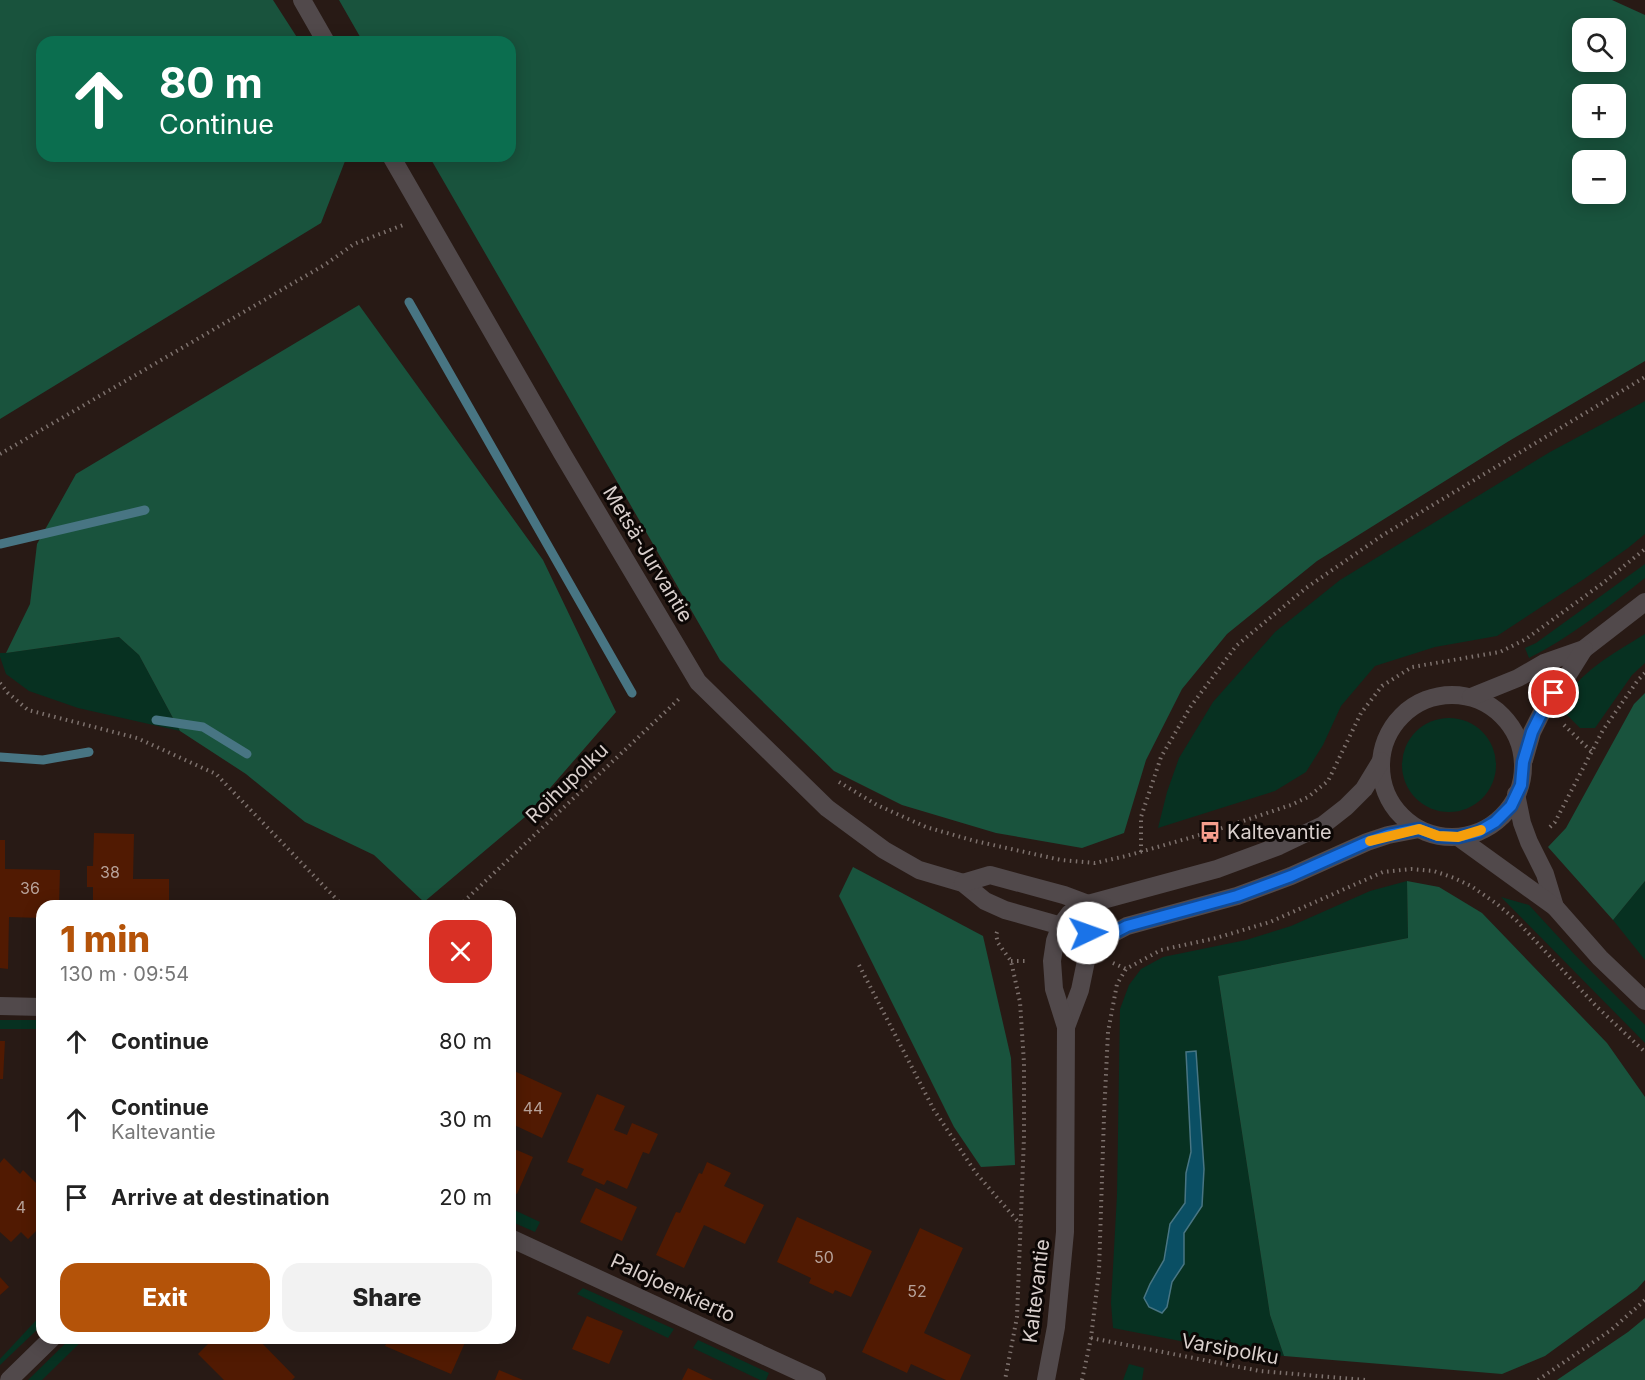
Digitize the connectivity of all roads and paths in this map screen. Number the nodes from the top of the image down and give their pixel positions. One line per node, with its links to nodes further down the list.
1 (302, 0): 2 (street)
2 (323, 36)
3 (394, 162): 4 (street, Metsä-Jurvantie)
4 (425, 216): 6 (path); 11 (street, Metsä-Jurvantie)
5 (1645, 377): 22 (path)
6 (0, 454)
7 (1645, 549): 22 (path)
8 (1645, 602): 9 (street)
9 (1584, 649): 13 (street); 15 (street)
10 (1645, 673): 20 (path)
11 (698, 682): 25 (street, Metsä-Jurvantie); 28 (path, Roihupolku)
12 (0, 683): 27 (path)
13 (1471, 697): 14 (street); 15 (street)
14 (1381, 761): 18 (street); 29 (street)
15 (1523, 762): 17 (street)
16 (830, 777): 21 (path)
17 (1516, 794): 19 (street); 20 (street)
18 (1419, 829): 19 (street); 33 (street, Kaltevantie)
19 (1458, 837): 23 (street)
20 (1529, 842): 30 (street)
21 (1020, 852): 22 (path); 24 (path)
22 (1141, 852)
23 (1498, 866): 26 (path); 30 (street)
24 (1013, 880): 25 (street); 29 (street)
25 (963, 884): 31 (street, Metsä-Jurvantie)
26 (1471, 886): 39 (path); 43 (path)
27 (337, 900)
28 (465, 900)
29 (1088, 904): 32 (street); 33 (street)
30 (1555, 907): 35 (street)
31 (1005, 910): 32 (street, Metsä-Jurvantie); 40 (path)
32 (1061, 925): 33 (street, Metsä-Jurvantie); 38 (street, Kaltevantie)
33 (1104, 938): 38 (street, Kaltevantie)
34 (859, 965): 40 (path)
35 (1645, 1001)
36 (0, 1006): 37 (street)
37 (36, 1007)
38 (1066, 1027): 48 (street, Kaltevantie)
39 (1645, 1052)
40 (1021, 1225): 47 (path)
41 (516, 1241): 46 (street, Palojoenkierto)
42 (1645, 1300): 51 (path)
43 (1091, 1338): 49 (path); 50 (path, Varsipolku)
44 (46, 1344): 45 (street)
45 (9, 1380)
46 (817, 1380)
47 (1005, 1380)
48 (1046, 1380)
49 (1082, 1380)
50 (1365, 1380)
51 (1538, 1380)

